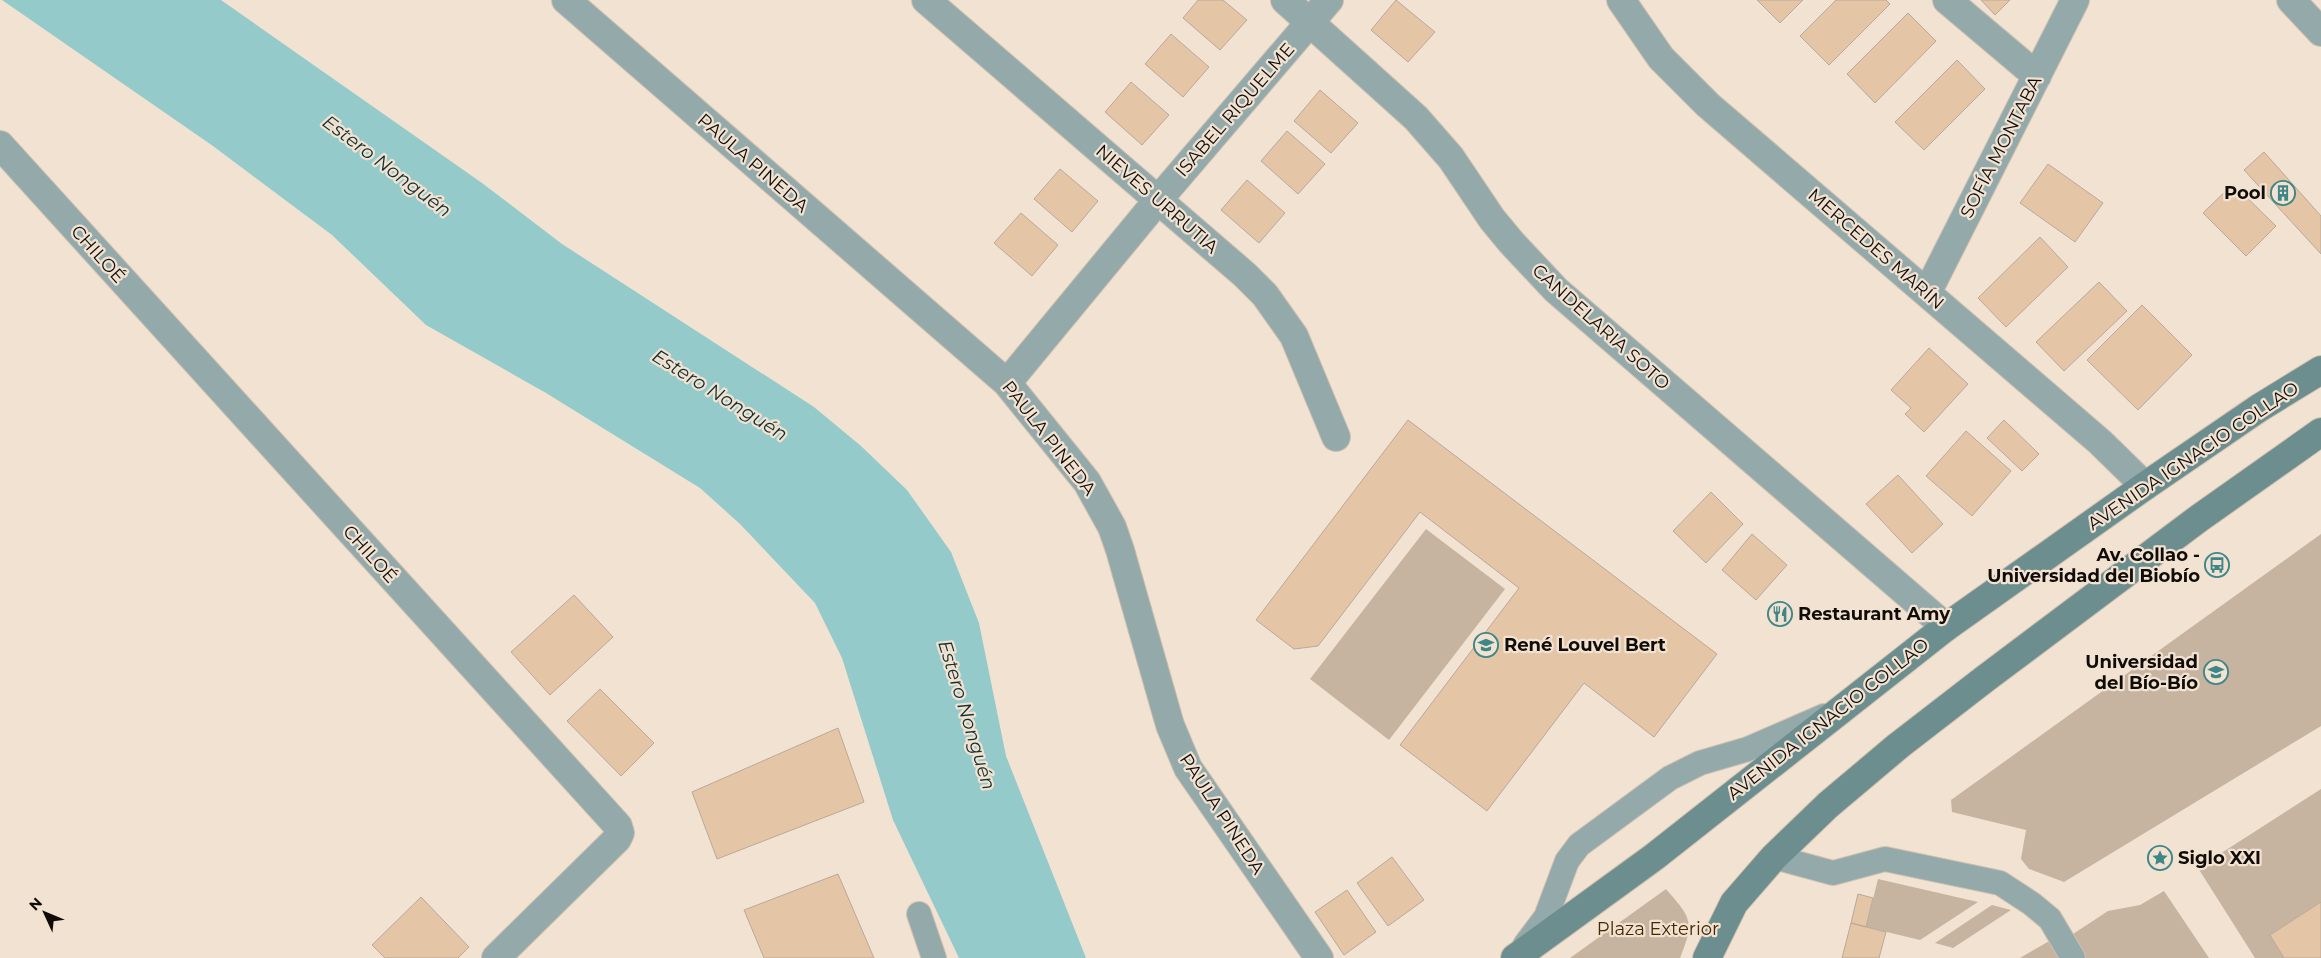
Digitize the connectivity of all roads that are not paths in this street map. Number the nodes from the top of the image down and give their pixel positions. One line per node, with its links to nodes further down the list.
1 (566, 0): 16 (street, PAULA PINEDA)
2 (926, 0): 13 (street, NIEVES URRUTIA)
3 (1285, 0): 9 (street, CANDELARIA SOTO)
4 (1329, 0): 9 (street, ISABEL RIQUELME)
5 (1621, 0): 14 (street, MERCEDES MARÍN)
6 (1947, 0): 11 (street)
7 (2075, 0): 11 (street, SOFÍA MONTABA)
8 (2291, 0): 10 (street)
9 (1311, 22): 13 (street, ISABEL RIQUELME); 20 (street, CANDELARIA SOTO)
10 (2321, 32)
11 (2036, 76): 14 (street, SOFÍA MONTABA)
12 (0, 145): 24 (street, CHILOÉ)
13 (1158, 200): 16 (street, ISABEL RIQUELME); 18 (street, NIEVES URRUTIA)
14 (1927, 293): 19 (street, MERCEDES MARÍN)
15 (2321, 370): 19 (main road, AVENIDA IGNACIO COLLAO)
16 (1007, 383): 26 (street, PAULA PINEDA)
17 (2321, 432): 22 (main road)
18 (1336, 437)
19 (2145, 486): 20 (main road, AVENIDA IGNACIO COLLAO)
20 (1946, 627): 21 (main road, AVENIDA IGNACIO COLLAO)
21 (1841, 708): 27 (main road, AVENIDA IGNACIO COLLAO); 27 (lane)
22 (1774, 857): 28 (main road); 29 (lane)
23 (919, 914): 25 (lane)
24 (496, 958)
25 (934, 958)
26 (1319, 958)
27 (1515, 958)
28 (1706, 958)
29 (2073, 958)

